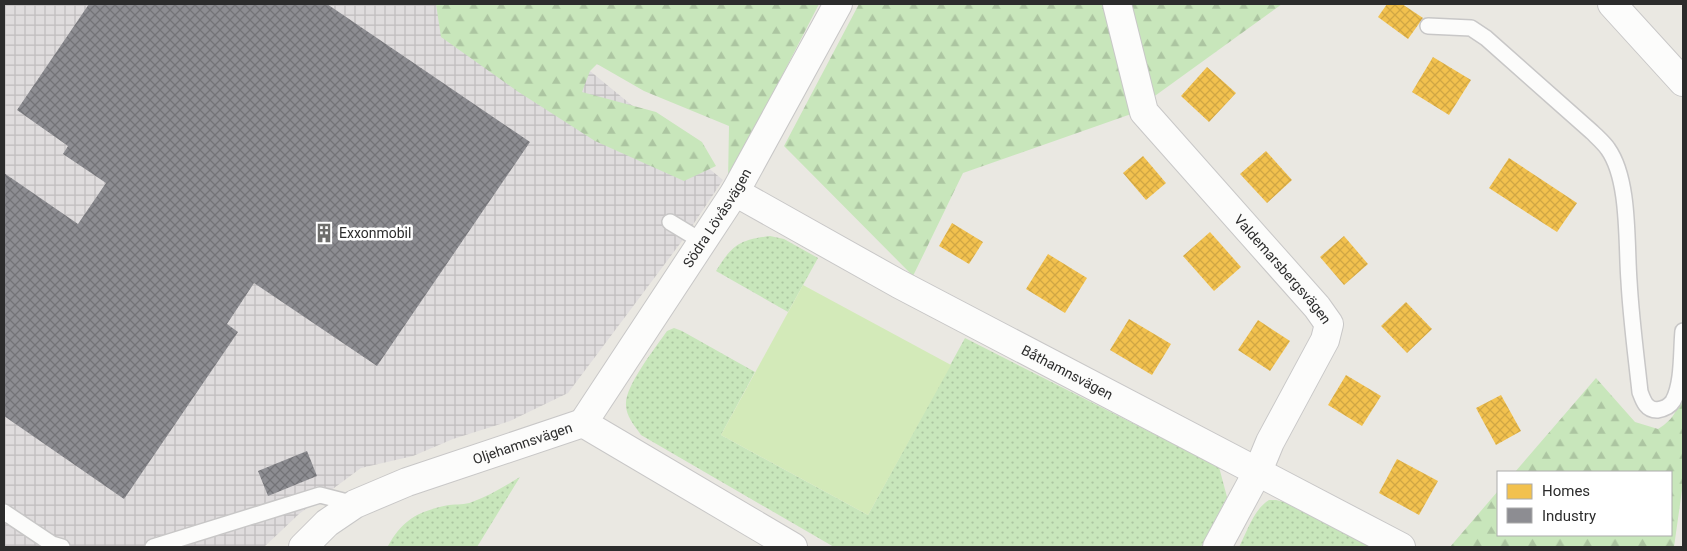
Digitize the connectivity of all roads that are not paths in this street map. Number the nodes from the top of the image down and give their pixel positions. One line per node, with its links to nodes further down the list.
1 (838, 4): 6 (street, Södra Lövåsvägen)
2 (1117, 4): 11 (street, Valdemarsbergsvägen)
3 (1612, 4): 5 (street)
4 (1428, 26): 9 (lane)
5 (1683, 82)
6 (735, 192): 8 (street, Södra Lövåsvägen); 11 (street, Båthamnsvägen)
7 (670, 222): 8 (lane)
8 (703, 242): 10 (street, Södra Lövåsvägen)
9 (1683, 331)
10 (583, 423): 12 (street, Oljehamnsvägen); 17 (street, Oljehamnsvägen)
11 (1258, 472): 18 (street, Valdemarsbergsvägen); 19 (street, Båthamnsvägen)
12 (355, 504): 15 (lane); 16 (street, Oljehamnsvägen)
13 (4, 512): 14 (lane)
14 (62, 547)
15 (153, 547)
16 (304, 547)
17 (793, 547)
18 (1217, 547)
19 (1401, 547)

